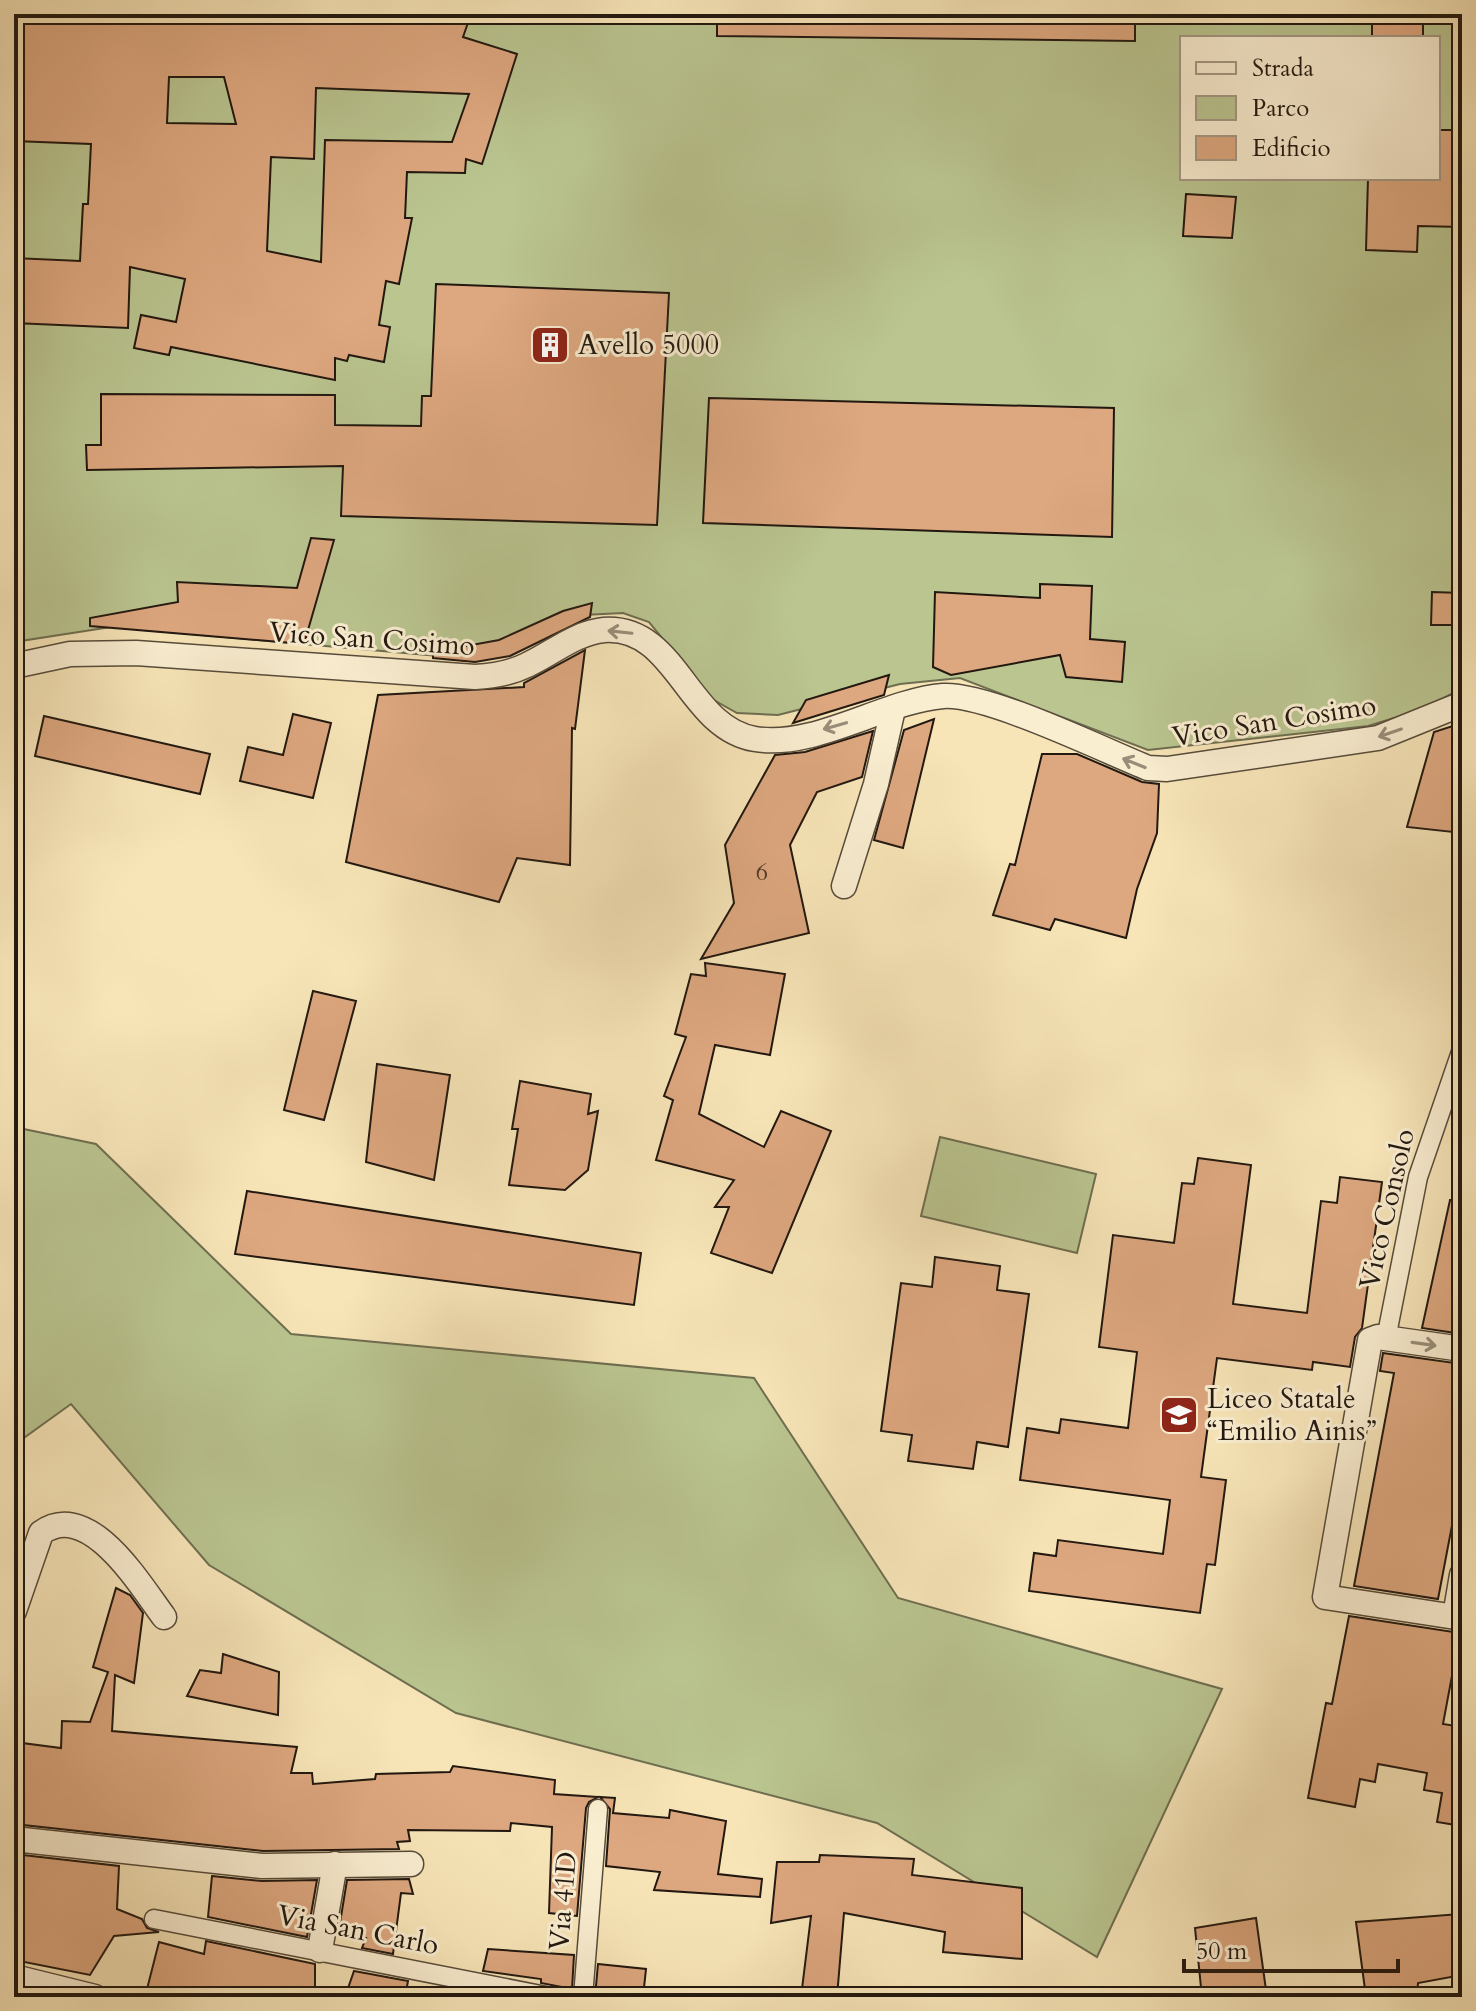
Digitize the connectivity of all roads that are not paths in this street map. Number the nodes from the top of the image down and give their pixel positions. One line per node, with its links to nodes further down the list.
1 (14, 666): 3 (street, Vico San Cosimo, one-way to 1)
2 (1462, 704): 3 (street, Vico San Cosimo, one-way to 3)
3 (893, 709): 4 (street)
4 (844, 886)
5 (1462, 1049): 6 (street, Vico Consolo)
6 (1386, 1339): 7 (street, one-way to 7); 11 (street)
7 (1462, 1349)
8 (1462, 1575): 11 (street)
9 (14, 1611): 10 (street)
10 (164, 1617)
11 (1459, 1617)
12 (598, 1809): 22 (street, Via 41D)
13 (14, 1839): 14 (street)
14 (335, 1864): 15 (street); 17 (street)
15 (411, 1864)
16 (154, 1919): 17 (street, Via San Carlo)
17 (320, 1950): 21 (street, Via San Carlo)
18 (14, 1977): 19 (street)
19 (38, 1990): 20 (street)
20 (95, 1997)
21 (551, 1997)
22 (583, 1997)

